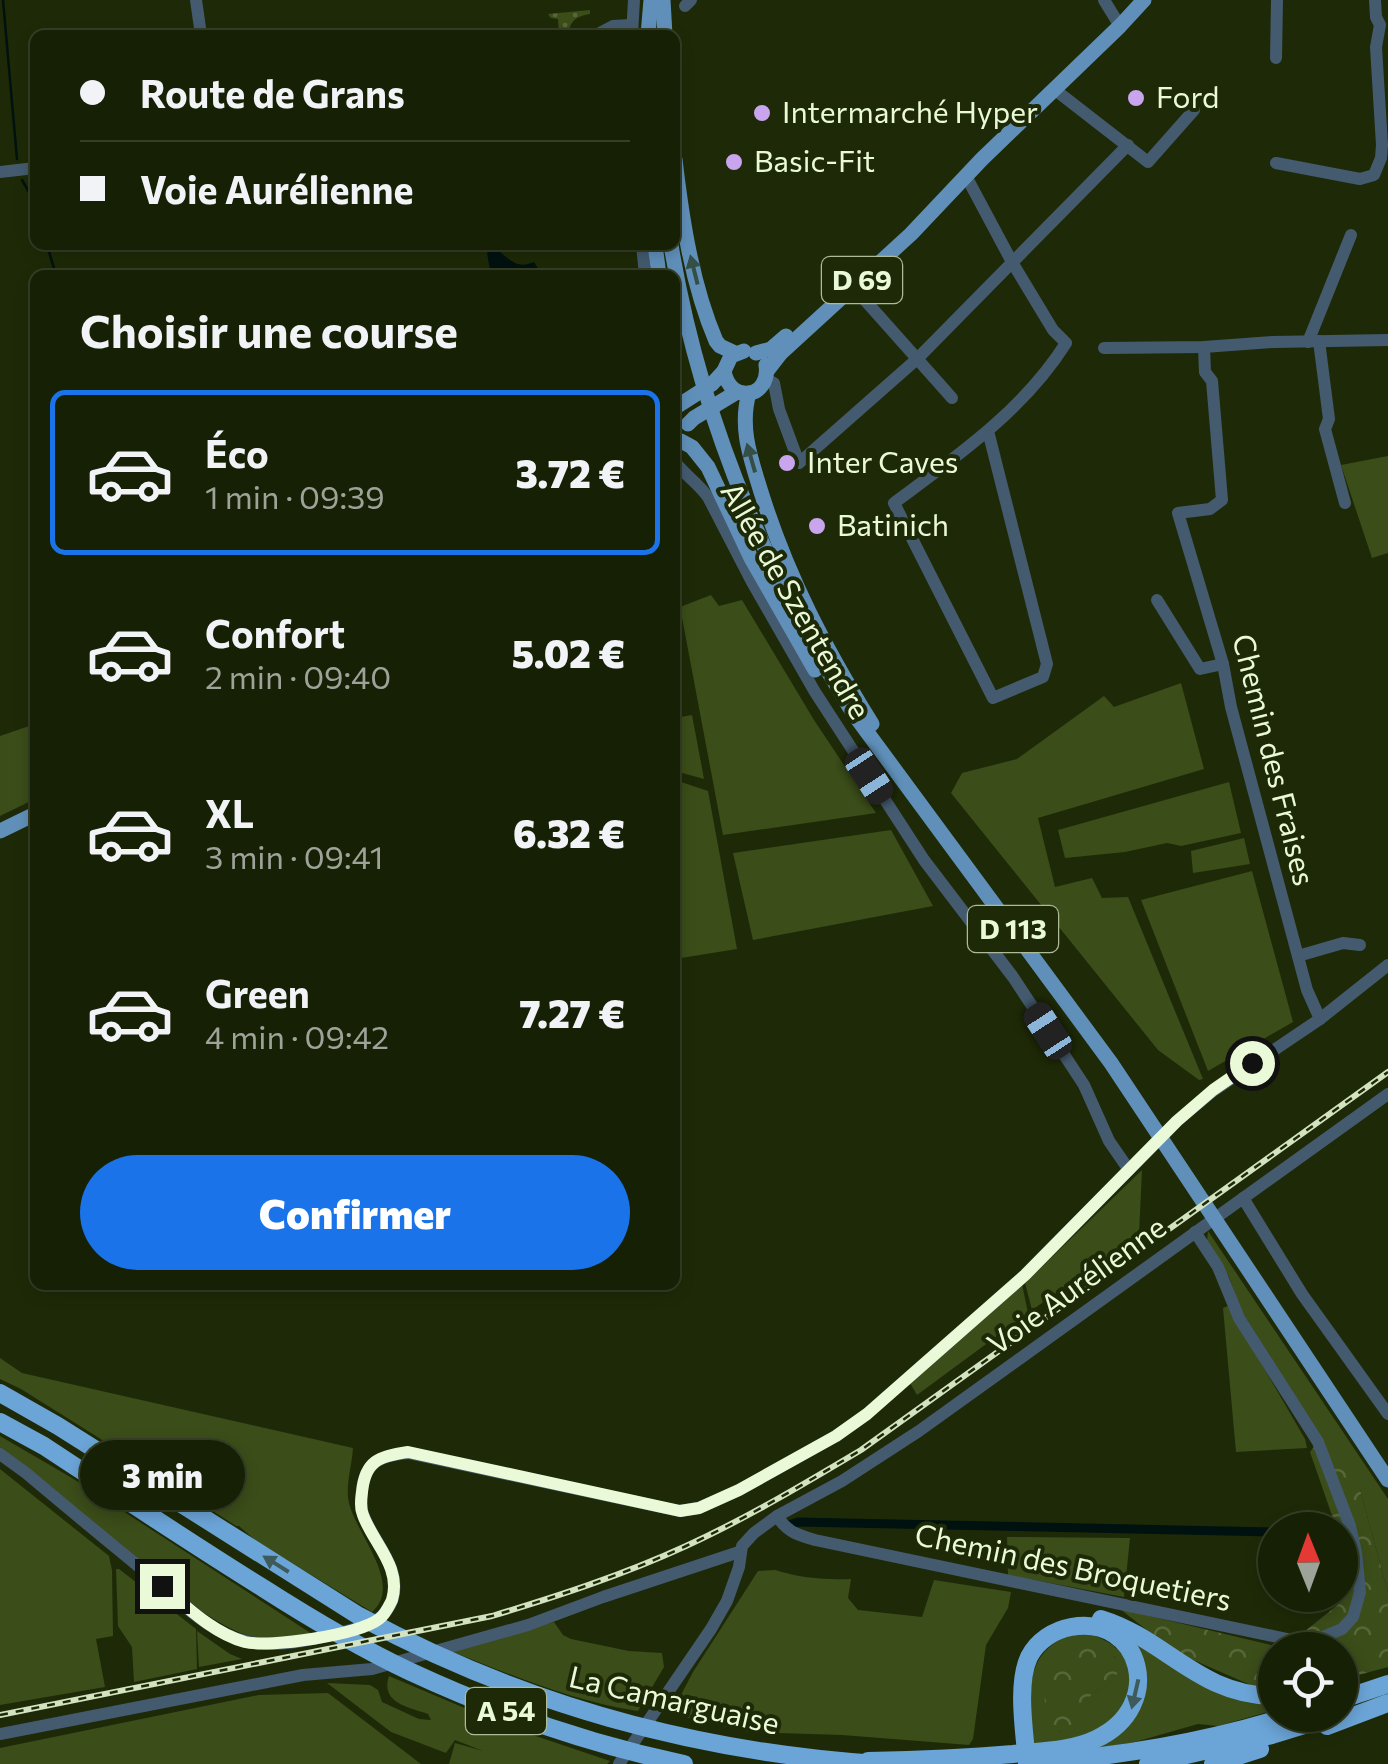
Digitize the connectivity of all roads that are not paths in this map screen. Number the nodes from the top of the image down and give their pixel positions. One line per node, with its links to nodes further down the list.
1 (196, 0): 11 (street)
2 (634, 0): 13 (street)
3 (652, 0): 14 (main road)
4 (663, 0): 15 (main road)
5 (1104, 0): 10 (street)
6 (1144, 0): 10 (main road, D 69)
7 (1376, 0): 9 (street)
8 (1274, 12): 16 (street)
9 (1384, 25): 20 (street)
10 (1120, 26): 17 (main road, D 69)
11 (200, 30)
12 (606, 30): 13 (street)
13 (632, 30)
14 (651, 30)
15 (664, 30)
16 (1276, 58)
17 (1054, 89): 19 (street); 23 (main road, D 69)
18 (1194, 110): 19 (street)
19 (1128, 146): 26 (street)
20 (1276, 163)
21 (30, 169): 22 (street)
22 (0, 172)
23 (966, 176): 26 (street); 27 (main road, D 69)
24 (680, 194): 34 (main road, one-way to 24)
25 (1351, 236): 31 (street)
26 (1012, 262): 36 (street); 44 (street)
27 (851, 284): 29 (main road, D 69); 36 (street)
28 (680, 286): 53 (main road, D 113)
29 (827, 306): 35 (main road, D 69); 38 (main road, D 69)
30 (1388, 340): 31 (street)
31 (1314, 342): 32 (street); 50 (street)
32 (1204, 347): 33 (street); 52 (street, Chemin des Fraises)
33 (1104, 348)
34 (735, 353): 35 (main road); 37 (main road)
35 (756, 353): 38 (main road)
36 (918, 358): 38 (street); 40 (street)
37 (724, 371): 39 (main road); 41 (main road)
38 (767, 376): 39 (main road)
39 (743, 392): 43 (main road); 54 (main road, one-way to 39)
40 (952, 398)
41 (680, 404)
42 (680, 411): 43 (main road)
43 (688, 424): 45 (main road)
44 (988, 431): 46 (street); 48 (street)
45 (680, 442)
46 (975, 443): 48 (street); 48 (street)
47 (680, 445): 53 (main road)
48 (994, 450)
49 (680, 467): 62 (street, Allée de Szentendre)
50 (1346, 502)
51 (1157, 600): 52 (street)
52 (1223, 664): 58 (street, Chemin des Fraises)
53 (853, 714): 54 (main road, D 113)
54 (894, 768): 69 (main road, D 113)
55 (30, 816): 56 (main road)
56 (0, 831)
57 (1360, 945): 58 (street)
58 (1298, 956): 60 (street, Chemin des Fraises)
59 (1387, 970): 60 (street)
60 (1320, 1020): 62 (street)
61 (1388, 1094): 63 (street, Voie Aurélienne)
62 (1129, 1170): 68 (street)
63 (1243, 1198): 64 (street, Voie Aurélienne); 66 (street)
64 (1195, 1232): 70 (street, Voie Aurélienne); 70 (street, Chemin des Broquetiers)
65 (0, 1393): 83 (highway, La Camarguaise / A 54, one-way to 65)
66 (1388, 1414)
67 (0, 1422): 82 (highway, La Camarguaise / A 54)
68 (0, 1454)
69 (1388, 1480)
70 (777, 1516): 71 (street, Voie Aurélienne)
71 (741, 1549): 81 (street); 84 (street)
72 (1388, 1680): 73 (highway); 74 (highway)
73 (1358, 1686)
74 (1358, 1692)
75 (1258, 1694): 79 (highway)
76 (1388, 1701): 77 (highway); 89 (highway)
77 (1358, 1709)
78 (1258, 1724): 87 (highway)
79 (1021, 1727): 83 (highway, one-way to 83); 87 (highway)
80 (1280, 1732): 88 (highway)
81 (0, 1734)
82 (656, 1761): 85 (highway, La Camarguaise / A 54)
83 (837, 1762): 86 (highway, La Camarguaise / A 54)
84 (620, 1764)
85 (684, 1764)
86 (877, 1764)
87 (1021, 1764)
88 (1148, 1764)
89 (1213, 1764)

